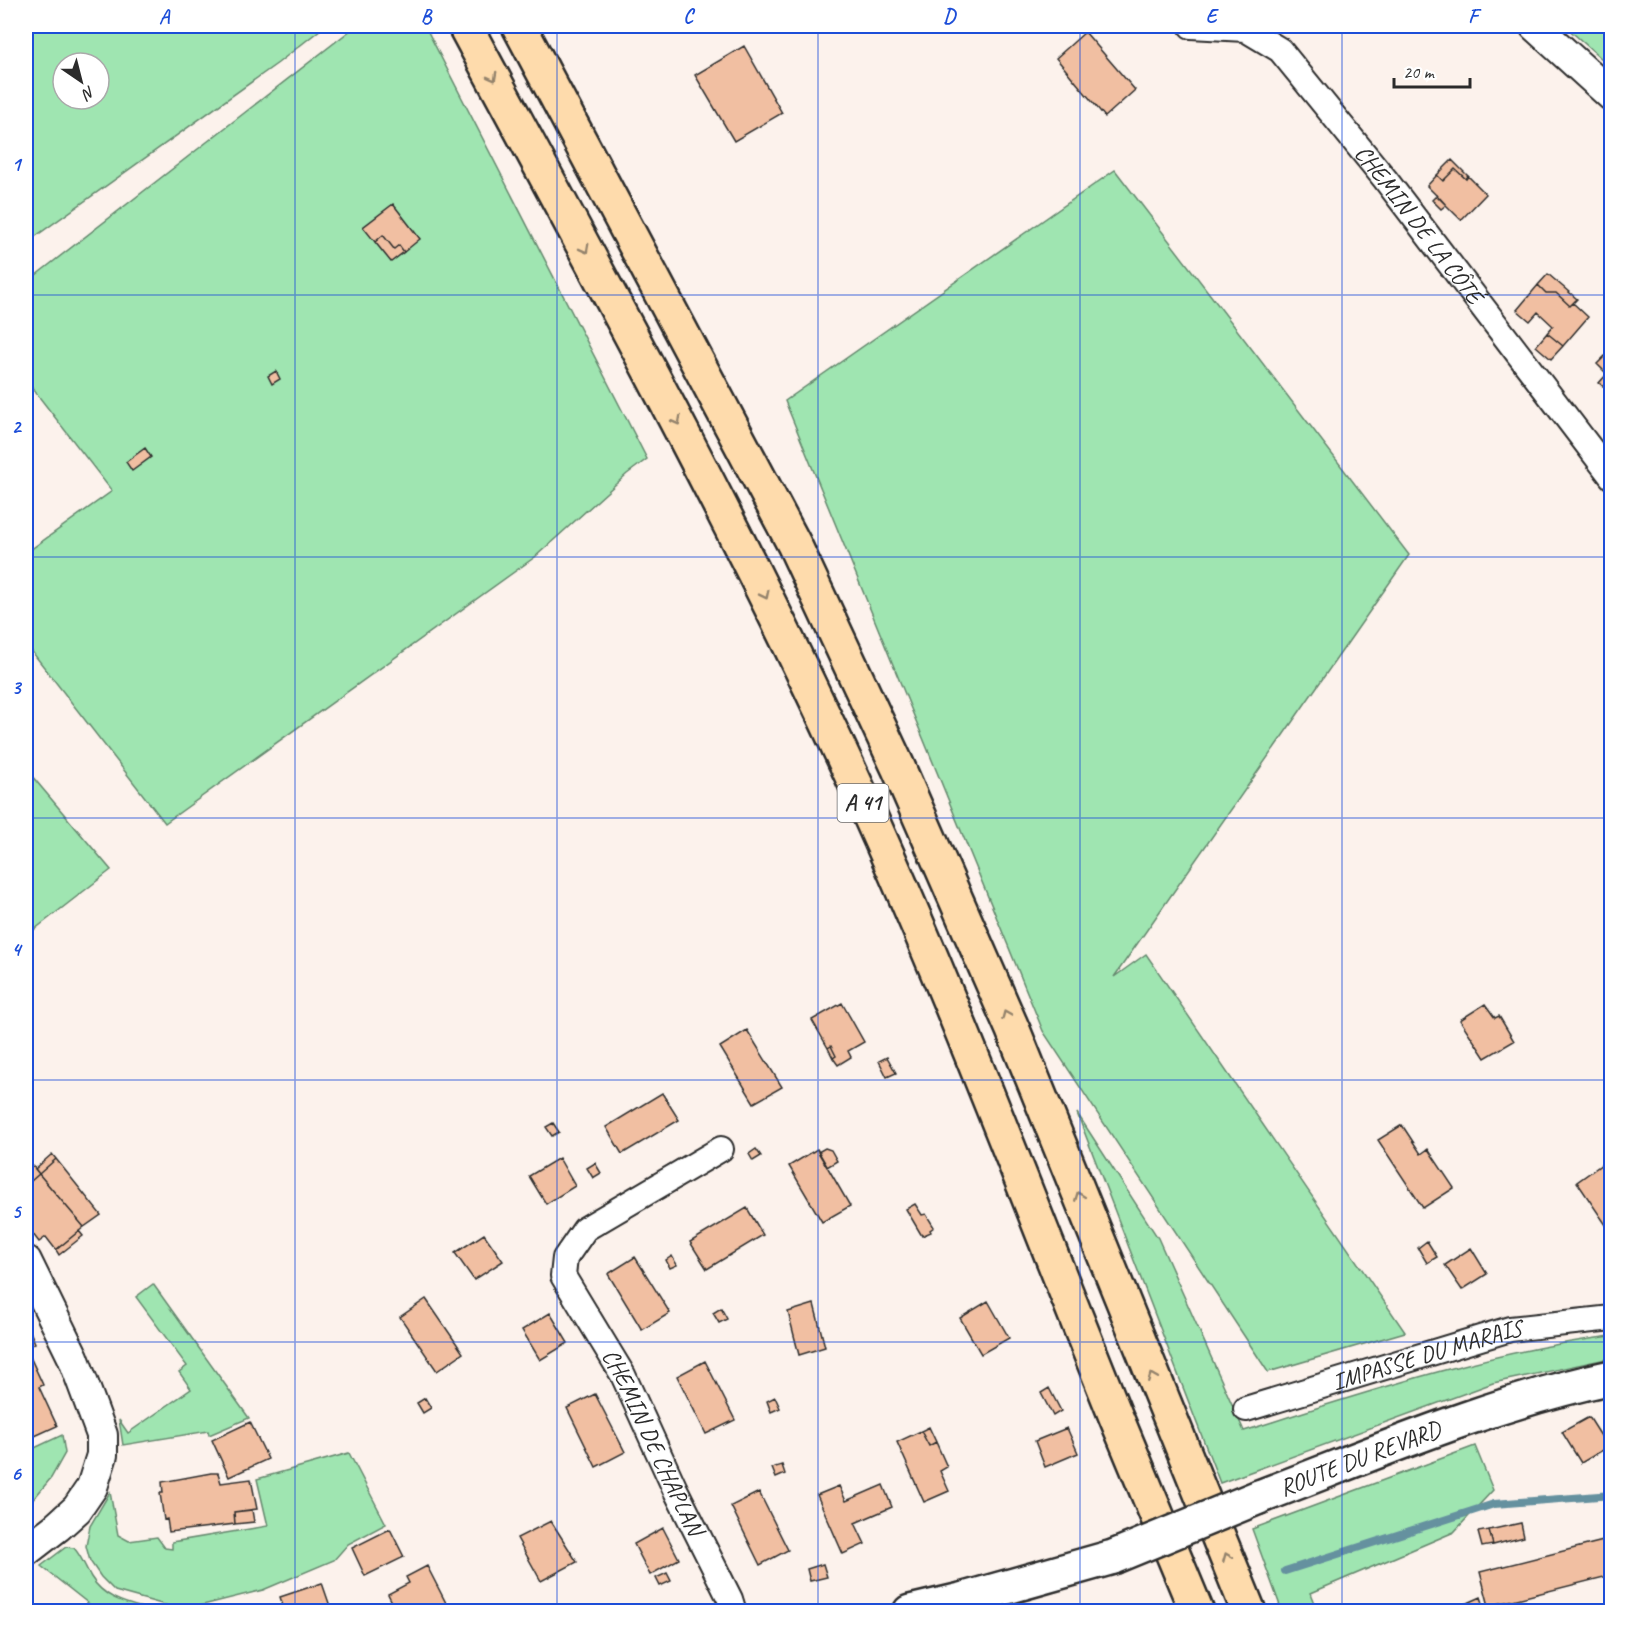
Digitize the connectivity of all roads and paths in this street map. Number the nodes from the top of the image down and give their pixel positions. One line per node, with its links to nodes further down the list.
1 (465, 26): 17 (highway, A 41, one-way to 17)
2 (519, 26): 18 (highway, A 41, one-way to 2)
3 (1191, 26): 6 (street, CHEMIN DE LA CÔTÉ)
4 (1534, 26): 5 (street)
5 (1611, 96)
6 (1611, 477)
7 (722, 1149): 14 (street, CHEMIN DE CHAPLAN)
8 (26, 1261): 12 (street)
9 (1611, 1318): 11 (street, IMPASSE DU MARAIS)
10 (1611, 1377): 13 (main road, ROUTE DU REVARD, bridge)
11 (1246, 1409)
12 (26, 1551)
13 (1113, 1557): 15 (main road, ROUTE DU REVARD); 16 (main road, ROUTE DU REVARD)
14 (734, 1611)
15 (910, 1611)
16 (984, 1611)
17 (1197, 1611)
18 (1249, 1611)

